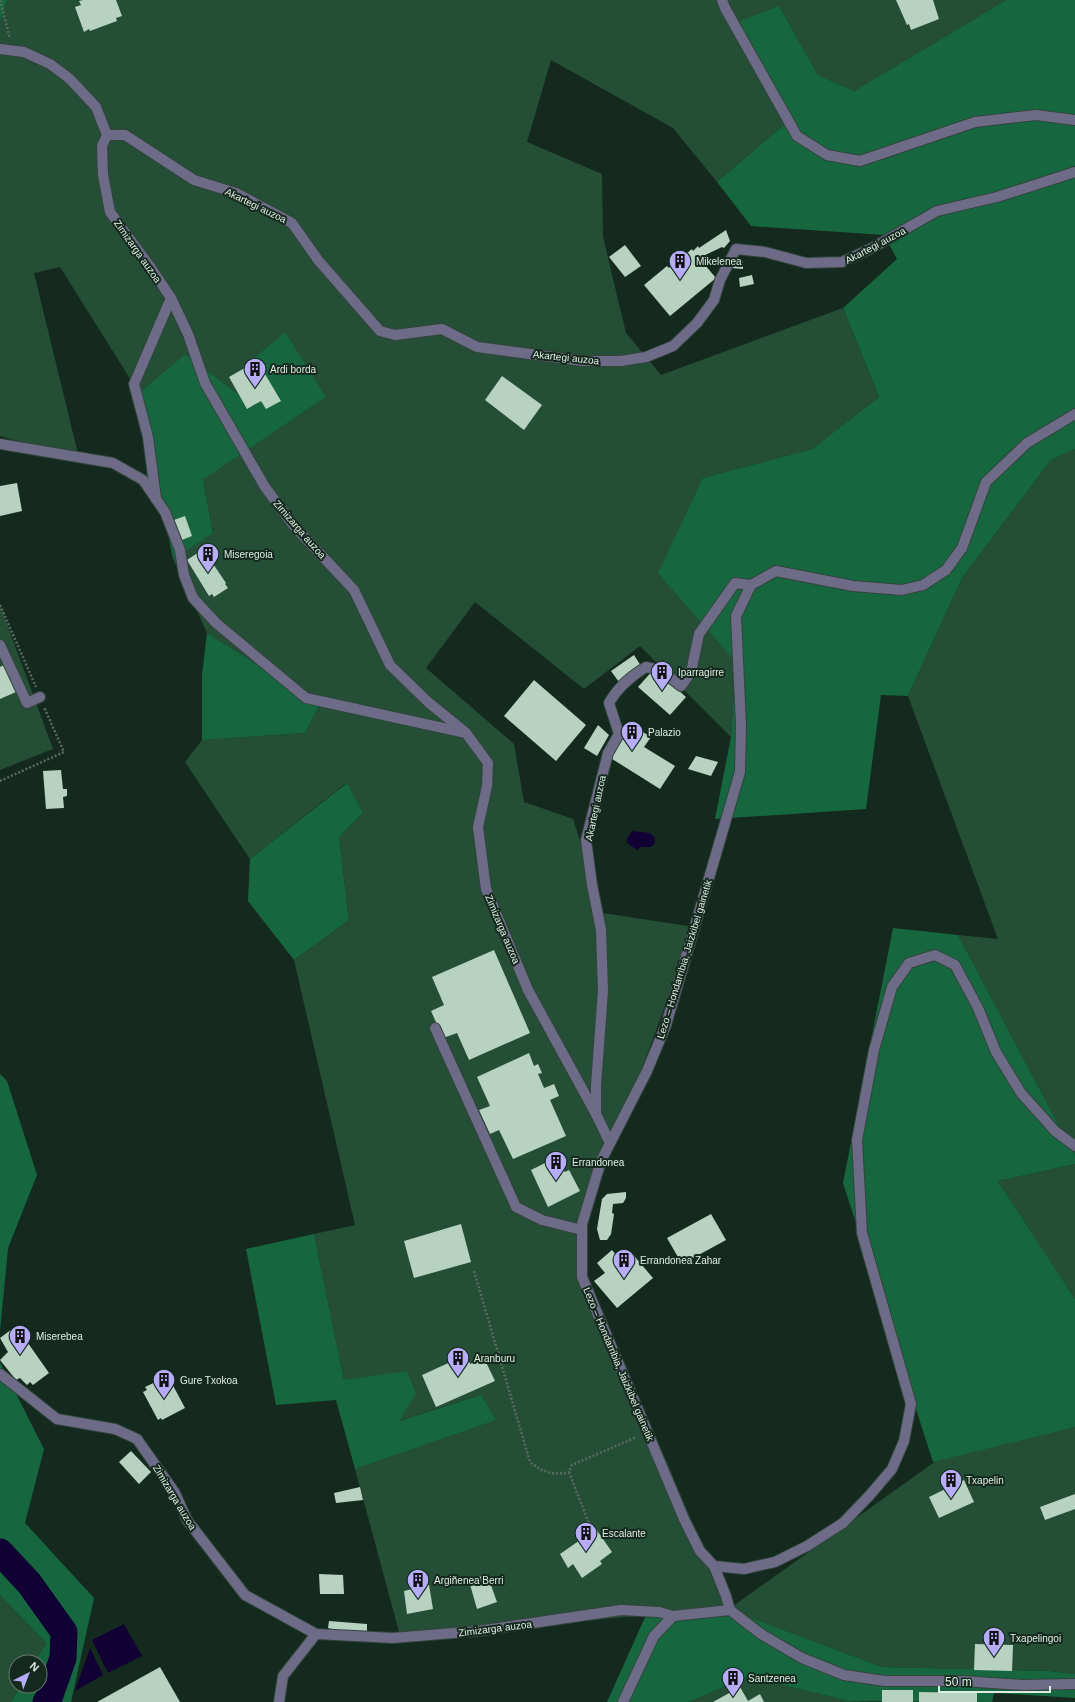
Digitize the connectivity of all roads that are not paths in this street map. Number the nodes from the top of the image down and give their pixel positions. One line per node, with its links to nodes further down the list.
1 (722, 0): 3 (street)
2 (0, 49): 4 (street)
3 (1075, 120)
4 (108, 136): 5 (street, Akartegi auzoa); 6 (street, Zimizarga auzoa)
5 (1075, 172)
6 (170, 298): 9 (street); 13 (street, Zimizarga auzoa)
7 (1075, 414): 10 (street)
8 (0, 444): 9 (street)
9 (157, 500): 13 (street)
10 (751, 585): 15 (street, Akartegi auzoa); 16 (street, Lezo – Hondarribia, Jaizkibel gainetik)
11 (0, 645): 12 (street)
12 (40, 697)
13 (466, 733): 15 (street, Zimizarga auzoa)
14 (435, 1028): 18 (street)
15 (596, 1114): 16 (street, Akartegi auzoa)
16 (609, 1141): 18 (street, Lezo – Hondarribia, Jaizkibel gainetik)
17 (1075, 1146): 20 (street)
18 (582, 1230): 20 (street, Lezo – Hondarribia, Jaizkibel gainetik)
19 (0, 1374): 23 (street, Zimizarga auzoa)
20 (714, 1566): 21 (street)
21 (730, 1610): 22 (street, Zimizarga auzoa); 24 (street)
22 (673, 1616): 23 (street, Zimizarga auzoa); 26 (street)
23 (316, 1634): 25 (street)
24 (1075, 1684)
25 (279, 1702)
26 (623, 1702)

